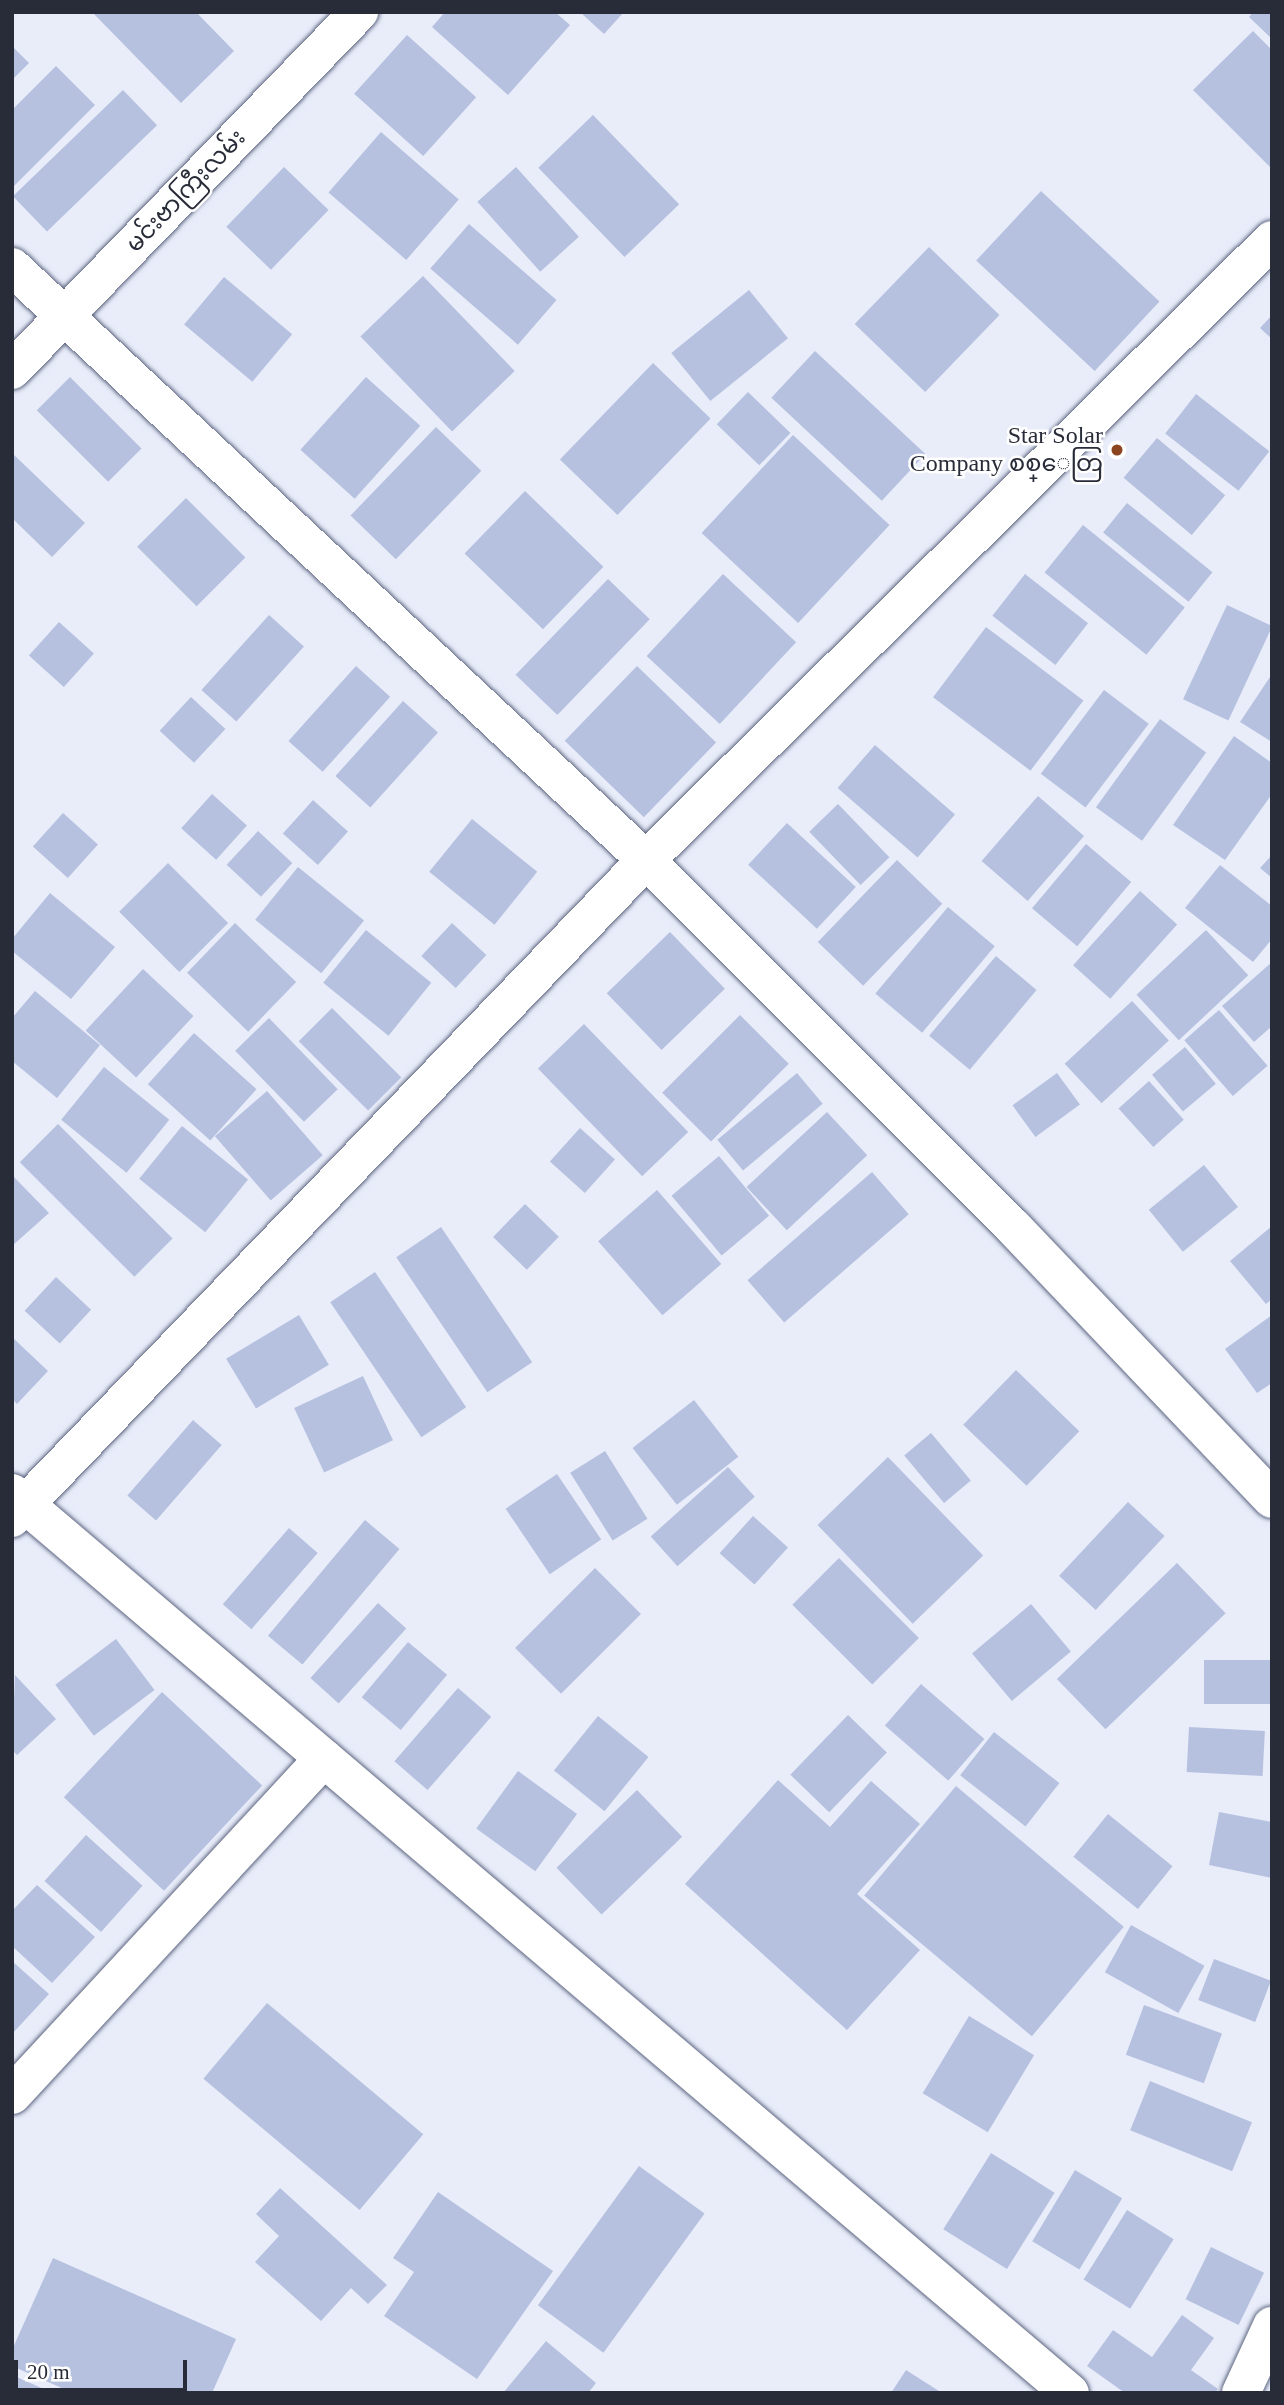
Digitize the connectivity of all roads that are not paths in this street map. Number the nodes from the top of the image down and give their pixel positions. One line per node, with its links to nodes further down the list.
1 (359, 12): 4 (street, မင်းဗာကြီးလမ်း)
2 (1272, 240): 6 (street)
3 (12, 267): 4 (street)
4 (66, 314): 5 (street, မင်းဗာကြီးလမ်း); 6 (street)
5 (12, 370)
6 (646, 860): 7 (street); 8 (street)
7 (1272, 1499)
8 (17, 1505): 9 (street)
9 (324, 1758): 10 (street); 12 (street)
10 (12, 2095)
11 (1272, 2326): 13 (street)
12 (1070, 2393)
13 (1241, 2393)

